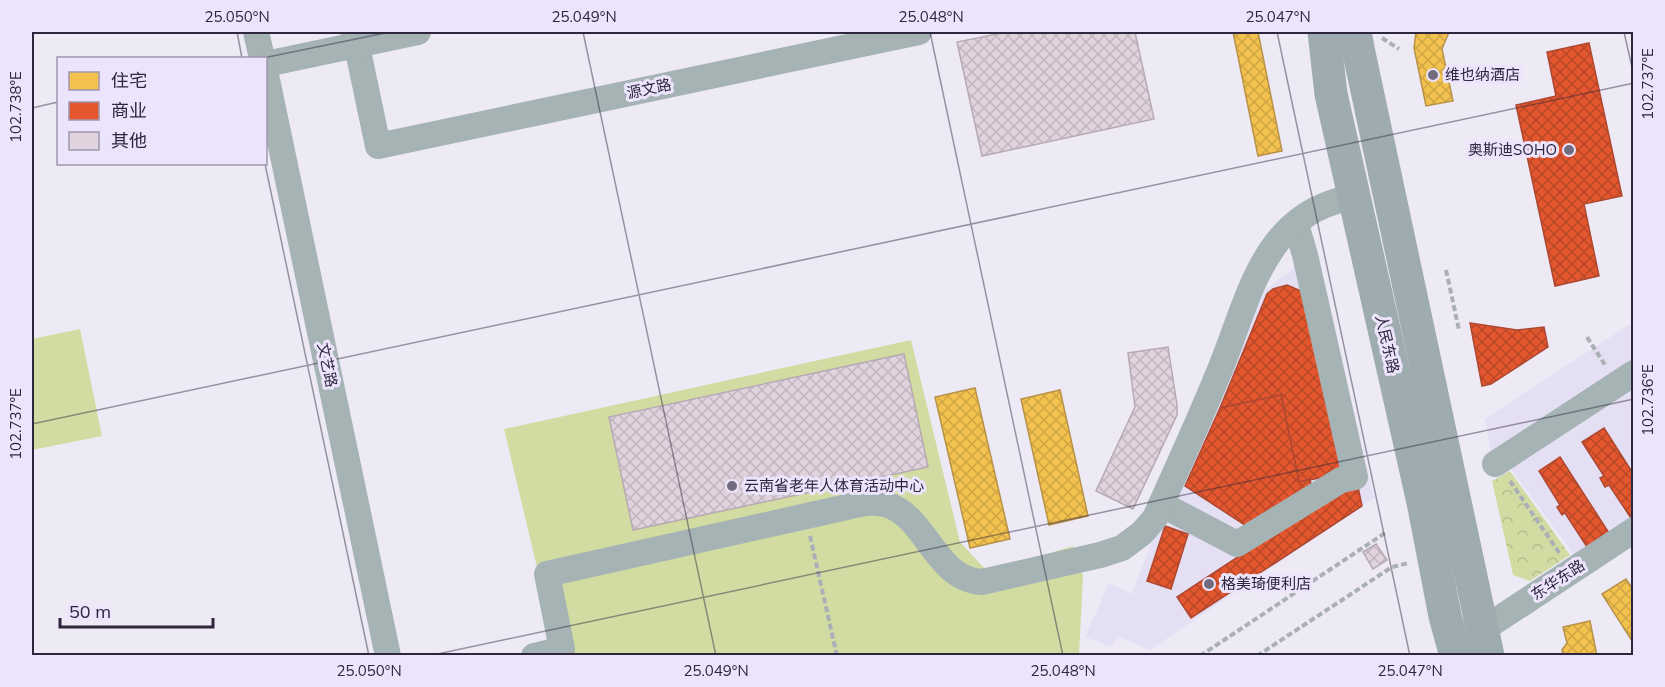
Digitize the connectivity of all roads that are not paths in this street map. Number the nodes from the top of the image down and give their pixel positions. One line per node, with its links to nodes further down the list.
1 (256, 32): 7 (street)
2 (418, 32): 6 (street)
3 (1324, 32): 10 (main road, 人民东路)
4 (1355, 32): 16 (main road)
5 (906, 33): 6 (street, 源文路)
6 (356, 38): 8 (street)
7 (262, 57)
8 (267, 64)
9 (267, 80): 18 (street, 文艺路)
10 (1354, 196): 11 (street); 20 (main road, 人民东路)
11 (1296, 224): 14 (street); 14 (street)
12 (1634, 373): 13 (street)
13 (1496, 463)
14 (1161, 504): 17 (street)
15 (1634, 530): 16 (street, 东华东路)
16 (1485, 643)
17 (564, 652): 19 (street)
18 (388, 656)
19 (534, 656)
20 (1456, 656)

